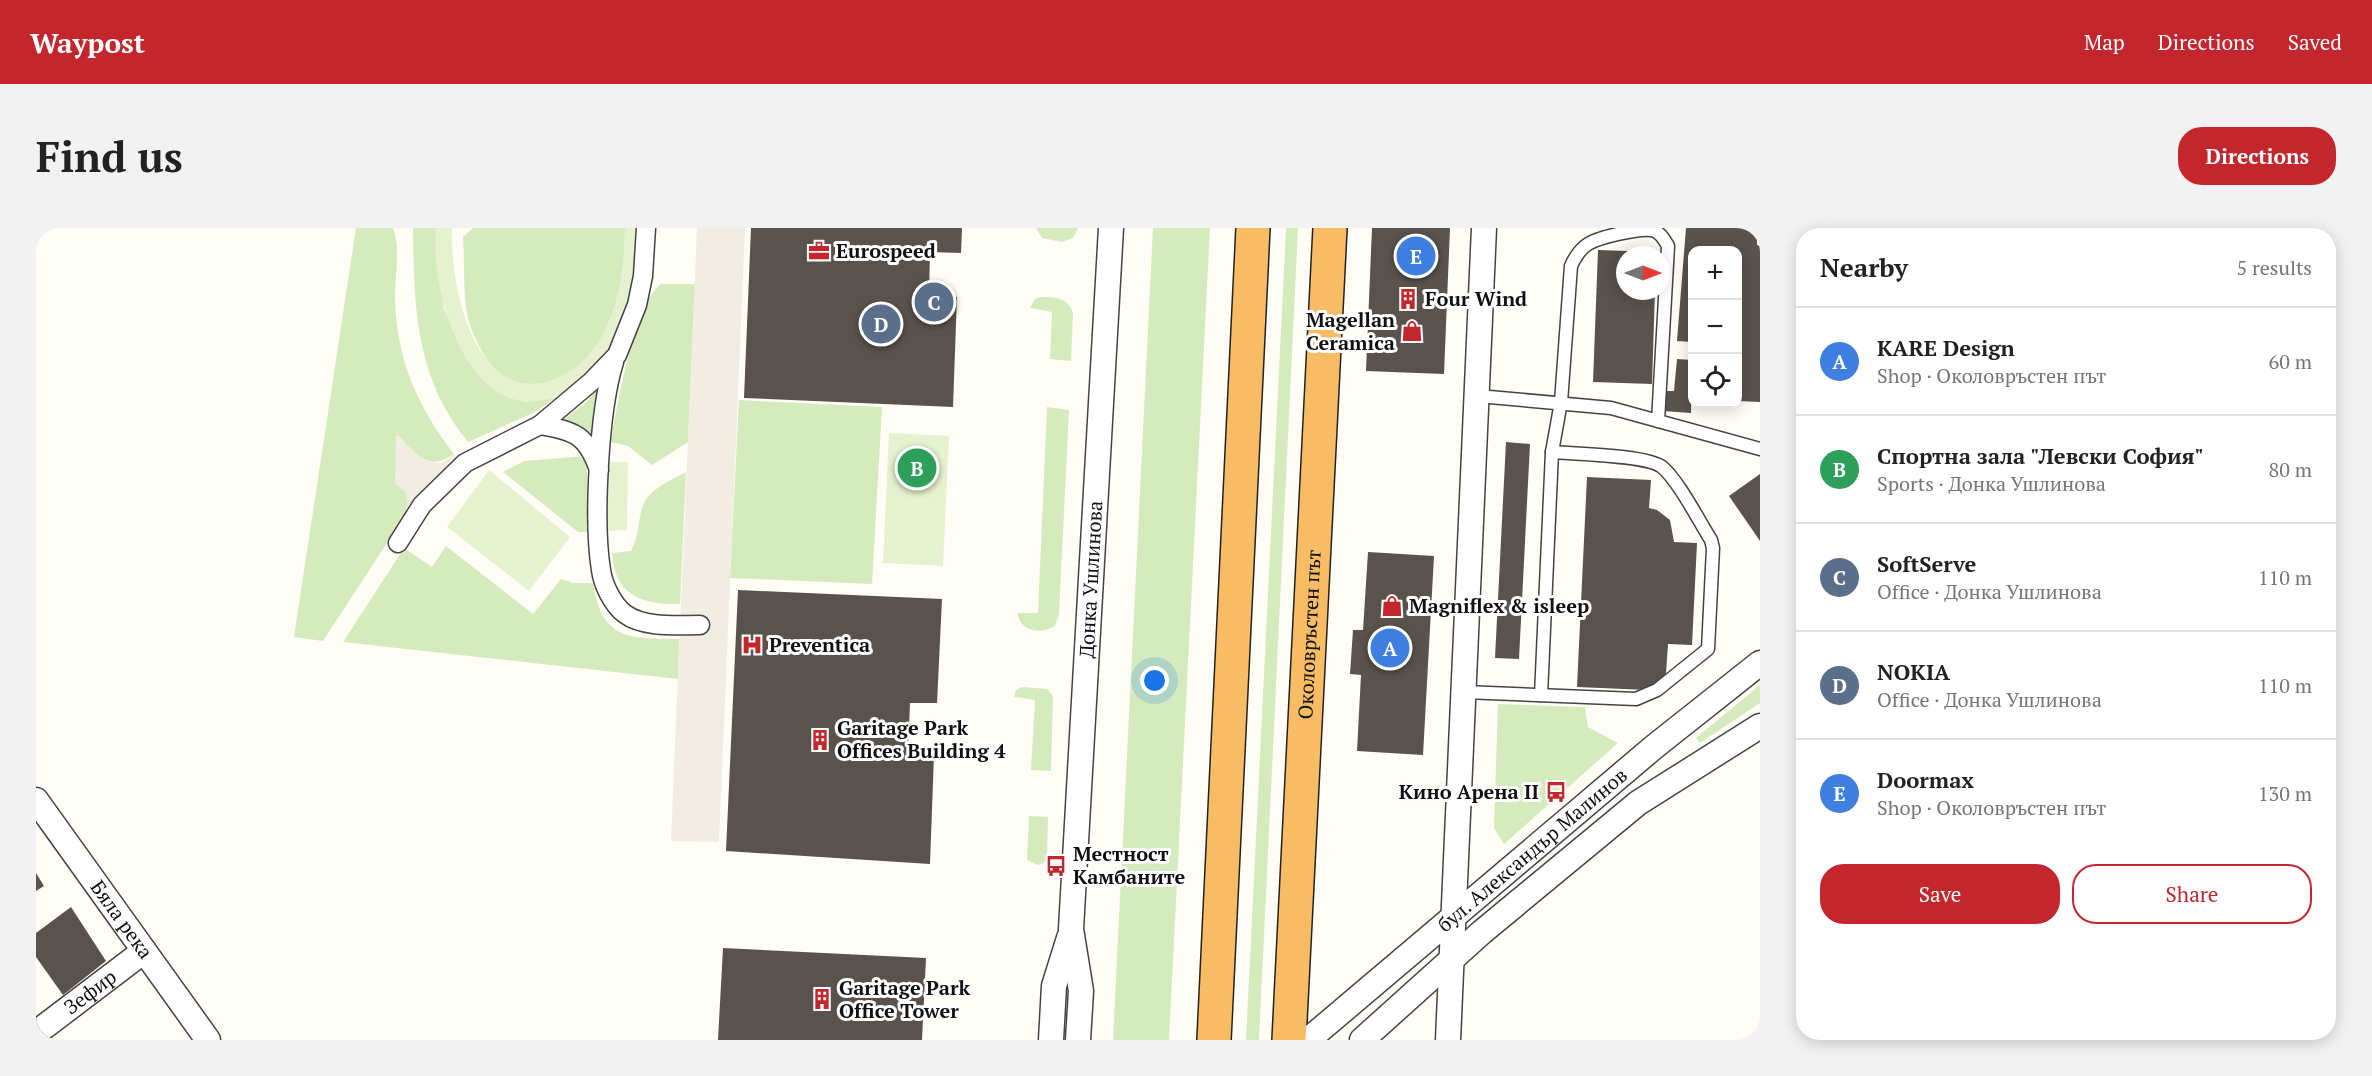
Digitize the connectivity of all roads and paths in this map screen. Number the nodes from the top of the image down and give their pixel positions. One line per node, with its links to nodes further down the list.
1 (646, 228): 6 (street)
2 (1111, 228): 22 (street, Донка Ушлинова)
3 (1253, 228): 29 (highway)
4 (1330, 228): 30 (highway, Околовръстен път)
5 (1485, 228): 7 (street)
6 (617, 355): 10 (street); 13 (street)
7 (1478, 396): 8 (lane); 17 (street)
8 (1561, 402): 9 (lane); 9 (lane); 12 (lane)
9 (1658, 421): 11 (lane)
10 (540, 425): 13 (street); 14 (street)
11 (1760, 449)
12 (1552, 453): 18 (lane); 18 (lane)
13 (599, 471): 15 (street)
14 (398, 543)
15 (700, 626)
16 (1760, 663): 21 (street, бул. Александър Малинов)
17 (1464, 692): 18 (lane); 21 (street)
18 (1541, 695)
19 (1760, 726): 24 (street, бул. Александър Малинов)
20 (36, 800): 23 (street, Бяла река)
21 (1455, 914): 24 (street); 31 (street, бул. Александър Малинов)
22 (1071, 930): 27 (street, Донка Ушлинова); 28 (street, Донка Ушлинова)
23 (144, 951): 25 (street, Зефир); 26 (street, Бяла река)
24 (1454, 958): 32 (street, бул. Александър Малинов); 33 (street)
25 (36, 1033)
26 (208, 1040)
27 (1050, 1040)
28 (1078, 1040)
29 (1214, 1040)
30 (1289, 1040)
31 (1308, 1040)
32 (1362, 1040)
33 (1448, 1040)

